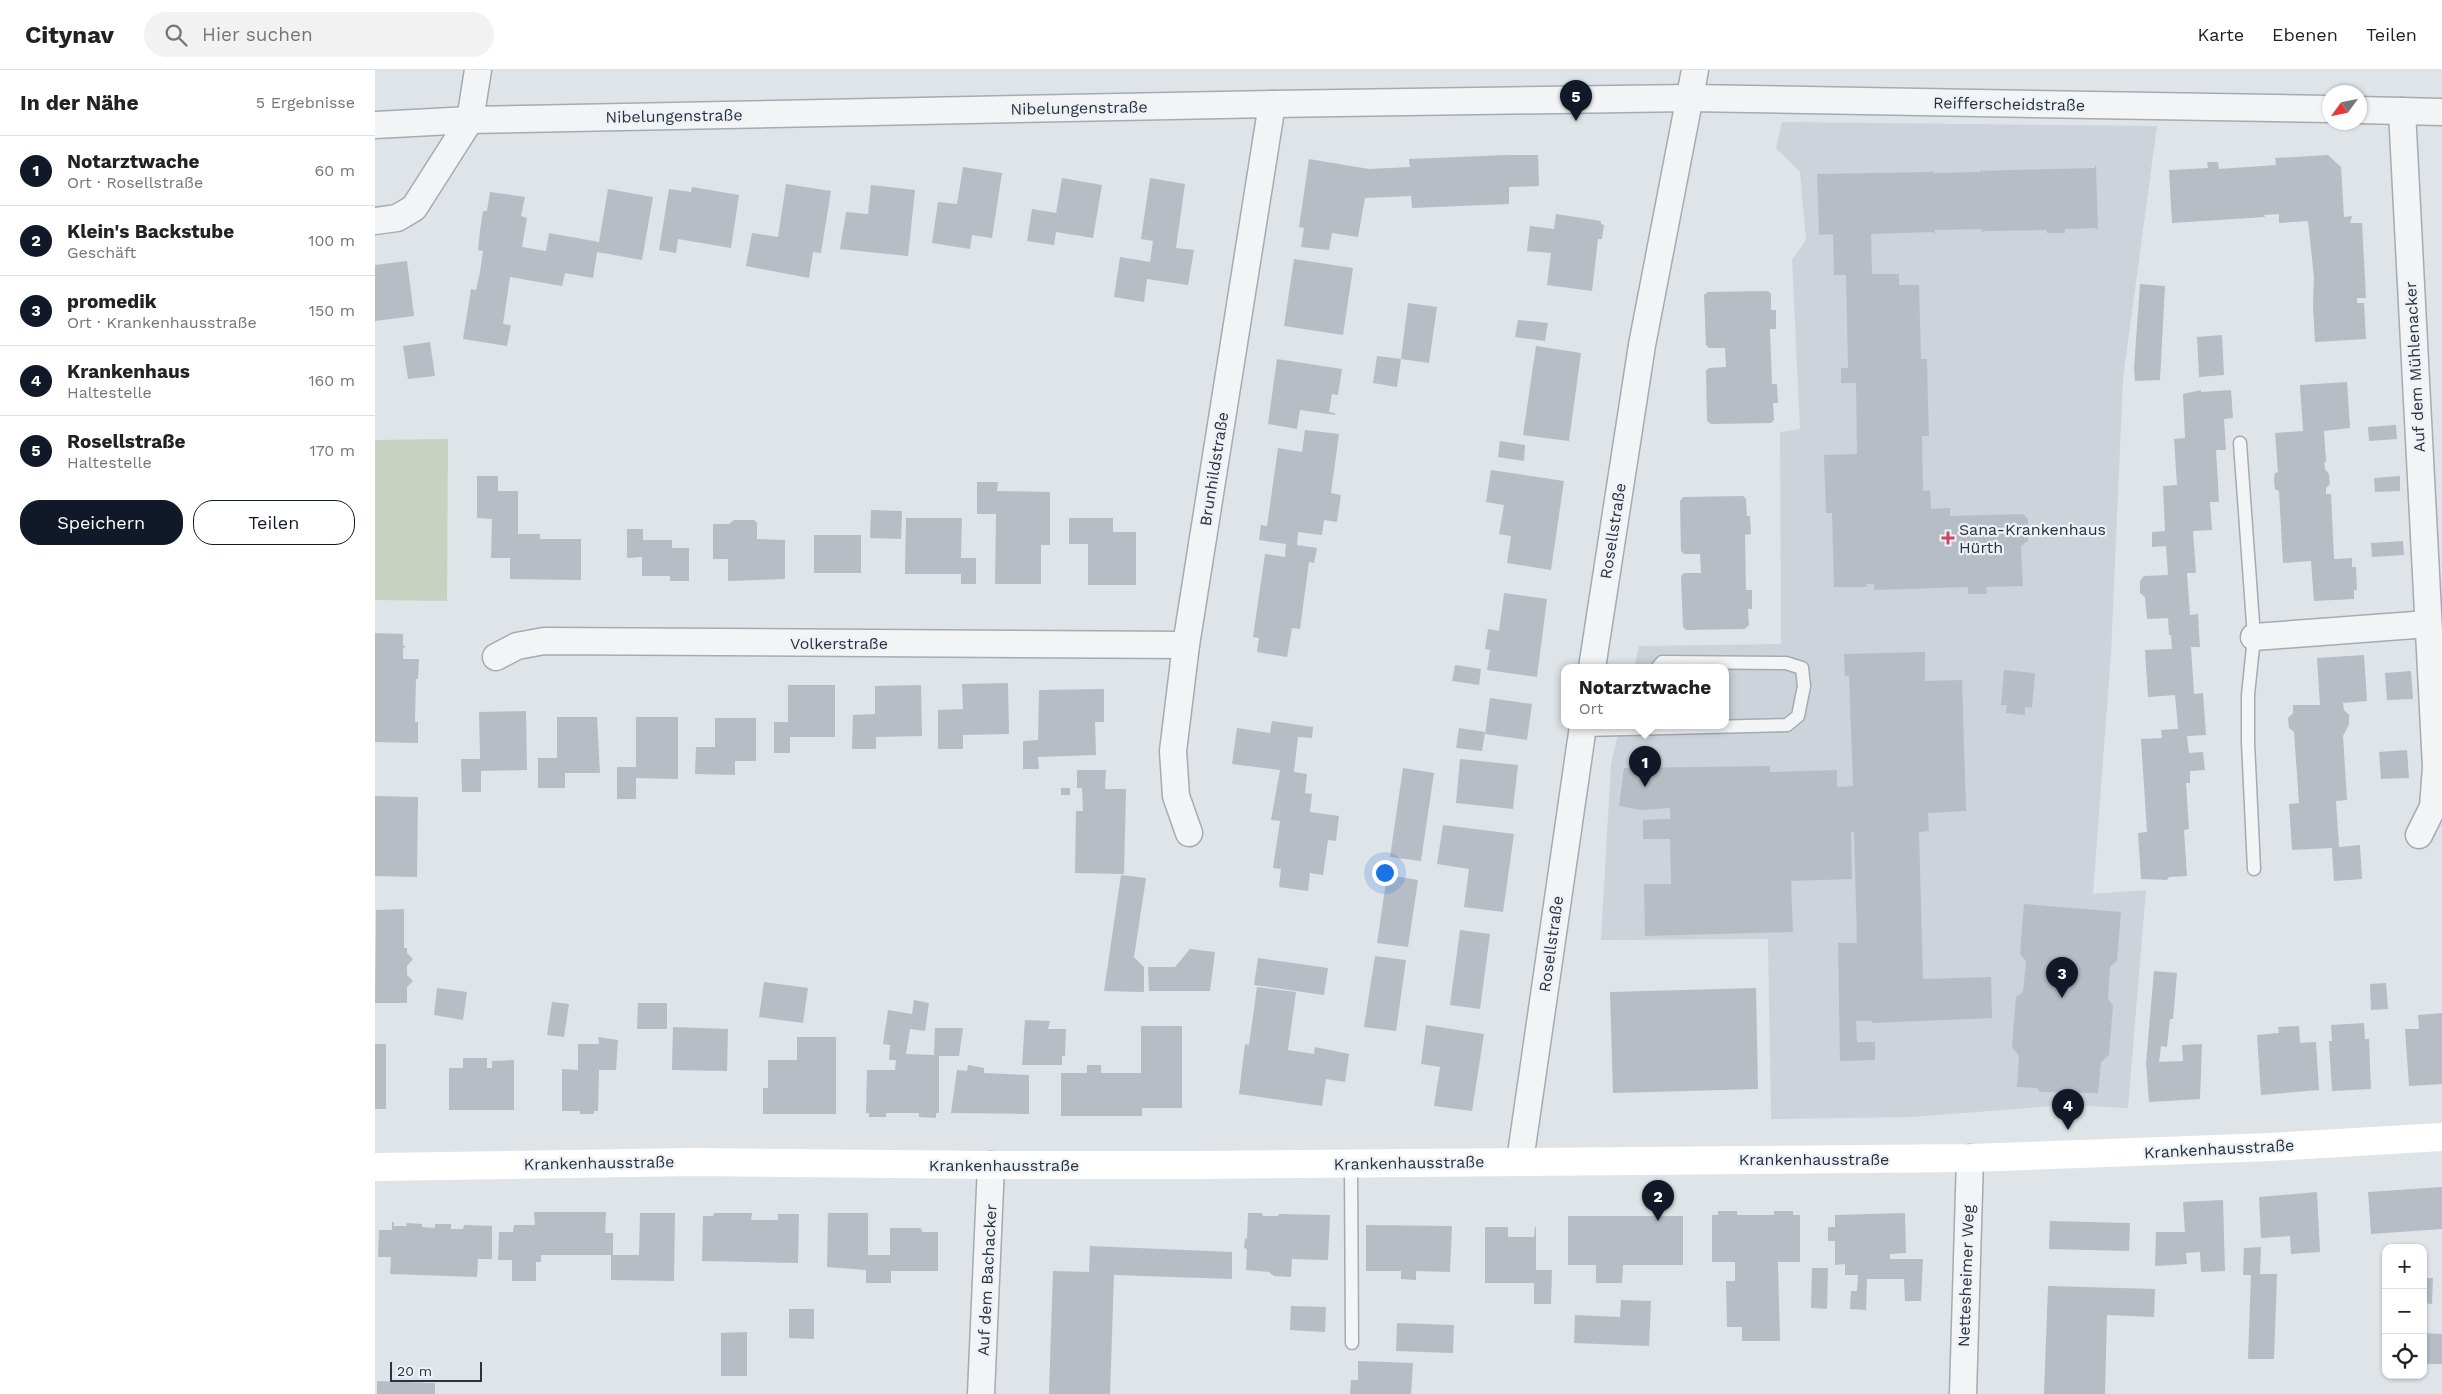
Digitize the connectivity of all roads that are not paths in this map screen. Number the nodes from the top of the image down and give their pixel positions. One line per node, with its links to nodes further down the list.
1 (478, 70): 9 (street)
2 (1695, 70): 3 (street, Rosellstraße)
3 (1689, 98): 4 (street, Nibelungenstraße); 5 (street, Reifferscheidstraße); 17 (street, Rosellstraße)
4 (1271, 104): 9 (street, Nibelungenstraße); 15 (street, Brunhildstraße)
5 (2322, 109)
6 (2367, 110): 7 (street)
7 (2402, 111): 8 (street); 13 (street, Auf dem Mühlenacker)
8 (2442, 112)
9 (470, 120): 10 (street, Nibelungenstraße); 11 (street)
10 (375, 125)
11 (375, 221)
12 (2240, 443): 14 (lane)
13 (2428, 624): 14 (street); 22 (street, Auf dem Mühlenacker)
14 (2255, 637): 23 (lane)
15 (1186, 645): 16 (street, Volkerstraße); 21 (street, Brunhildstraße)
16 (496, 657)
17 (1593, 664)
18 (1660, 664): 19 (lane)
19 (1729, 726)
20 (1583, 729): 26 (street, Rosellstraße)
21 (1189, 833)
22 (2419, 835)
23 (2255, 869)
24 (2442, 1137): 25 (street, Krankenhausstraße)
25 (1970, 1158): 26 (street, Krankenhausstraße); 32 (street, Nettesheimer Weg)
26 (1519, 1161): 27 (street, Krankenhausstraße)
27 (1351, 1163): 28 (street, Krankenhausstraße); 30 (lane)
28 (991, 1166): 29 (street, Krankenhausstraße); 31 (street, Auf dem Bachacker)
29 (375, 1167)
30 (1352, 1343)
31 (981, 1394)
32 (1963, 1394)

